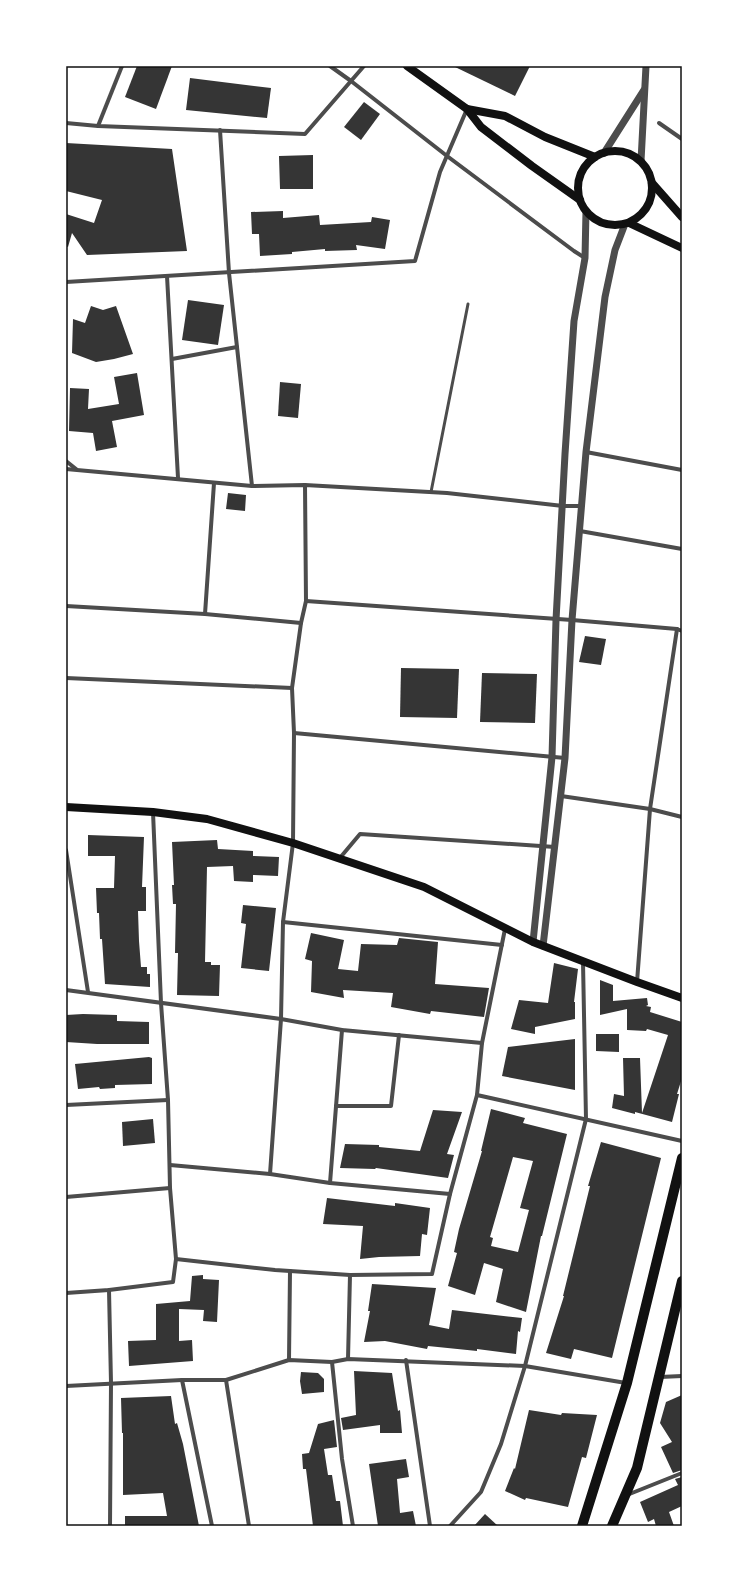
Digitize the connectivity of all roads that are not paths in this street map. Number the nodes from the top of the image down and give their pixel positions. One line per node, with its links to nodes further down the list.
1 (122, 66): 11 (street)
2 (330, 66): 6 (street)
3 (364, 66): 6 (street)
4 (407, 66): 8 (main road)
5 (646, 66): 7 (street)
6 (351, 81): 12 (street); 15 (street)
7 (644, 90): 14 (street); 17 (street)
8 (467, 109): 15 (street); 16 (main road); 19 (main road)
9 (66, 123): 11 (street)
10 (659, 123): 13 (street)
11 (98, 126): 12 (street)
12 (220, 130): 25 (street)
13 (682, 139)
14 (604, 153): 16 (main road); 17 (main road)
15 (447, 156): 24 (street); 25 (street)
16 (595, 157): 19 (main road)
17 (641, 161): 18 (main road)
18 (652, 183): 21 (main road); 22 (main road)
19 (580, 200): 20 (main road)
20 (586, 211): 22 (main road); 24 (street)
21 (682, 217)
22 (627, 223): 23 (main road); 31 (street)
23 (682, 248)
24 (585, 258): 41 (street)
25 (229, 273): 26 (street); 29 (street)
26 (167, 276): 27 (street); 30 (street)
27 (66, 282)
28 (468, 304): 40 (lane)
29 (237, 347): 30 (street); 39 (street)
30 (172, 359): 36 (street)
31 (586, 452): 35 (street); 42 (street)
32 (66, 461): 34 (street)
33 (66, 469): 34 (street)
34 (77, 469): 36 (street)
35 (682, 470)
36 (178, 478): 37 (street)
37 (214, 483): 39 (street); 47 (street)
38 (305, 485): 39 (street); 40 (street); 45 (street)
39 (252, 486)
40 (431, 492): 41 (street)
41 (563, 506): 42 (street); 48 (street)
42 (582, 506): 43 (street)
43 (580, 531): 44 (street); 49 (street)
44 (682, 549)
45 (306, 601): 48 (street); 50 (street)
46 (66, 606): 47 (street)
47 (205, 614): 50 (street)
48 (556, 620): 49 (street); 55 (street)
49 (572, 620): 51 (street); 56 (street)
50 (301, 623): 53 (street)
51 (680, 630): 59 (street)
52 (66, 678): 53 (street)
53 (292, 688): 54 (street)
54 (294, 733): 55 (street); 62 (street)
55 (552, 758): 56 (street); 63 (street)
56 (565, 758): 57 (street)
57 (562, 796): 59 (street); 64 (street)
58 (66, 807): 60 (main road)
59 (650, 809): 61 (street); 73 (street)
60 (153, 812): 62 (main road); 77 (street)
61 (682, 817)
62 (292, 843): 66 (main road); 67 (street)
63 (542, 847): 64 (street); 66 (street); 69 (street)
64 (554, 847): 71 (street)
65 (66, 850): 75 (street)
66 (339, 858): 68 (main road)
67 (283, 922): 70 (street); 78 (street)
68 (505, 929): 69 (main road); 70 (street)
69 (532, 942): 71 (main road)
70 (502, 946): 81 (street)
71 (543, 946): 72 (main road)
72 (583, 962): 73 (main road); 86 (street)
73 (637, 982): 76 (main road)
74 (66, 990): 75 (street)
75 (88, 992): 77 (street)
76 (682, 998)
77 (161, 1003): 78 (street); 83 (street)
78 (281, 1019): 79 (street); 90 (street)
79 (342, 1030): 80 (street); 85 (street)
80 (400, 1035): 81 (street); 85 (street)
81 (482, 1043): 82 (street)
82 (477, 1095): 86 (street); 93 (street)
83 (168, 1100): 84 (street); 89 (street)
84 (66, 1105)
85 (336, 1106): 91 (street)
86 (586, 1119): 87 (street); 105 (street)
87 (682, 1142)
88 (682, 1158): 111 (main road)
89 (170, 1166): 90 (street); 92 (street)
90 (270, 1174): 91 (street)
91 (330, 1183): 93 (street)
92 (170, 1188): 94 (street); 95 (street)
93 (450, 1194): 97 (street)
94 (66, 1197)
95 (176, 1259): 96 (street); 99 (street)
96 (290, 1271): 97 (street); 102 (street)
97 (350, 1275): 101 (street)
98 (682, 1281): 106 (main road)
99 (109, 1290): 100 (street); 110 (street)
100 (66, 1293)
101 (348, 1359): 103 (street); 104 (street)
102 (289, 1360): 104 (street); 109 (street)
103 (406, 1360): 105 (street); 119 (street)
104 (332, 1362): 118 (street)
105 (525, 1366): 111 (street); 120 (street)
106 (660, 1377): 107 (street); 114 (main road)
107 (681, 1377)
108 (182, 1380): 109 (street); 110 (street); 116 (street)
109 (226, 1380): 117 (street)
110 (111, 1383): 112 (street); 115 (street)
111 (627, 1383): 121 (main road)
112 (66, 1386)
113 (682, 1473): 114 (street)
114 (625, 1496): 122 (main road)
115 (110, 1526)
116 (212, 1526)
117 (249, 1526)
118 (353, 1526)
119 (430, 1526)
120 (450, 1526)
121 (582, 1526)
122 (612, 1526)

